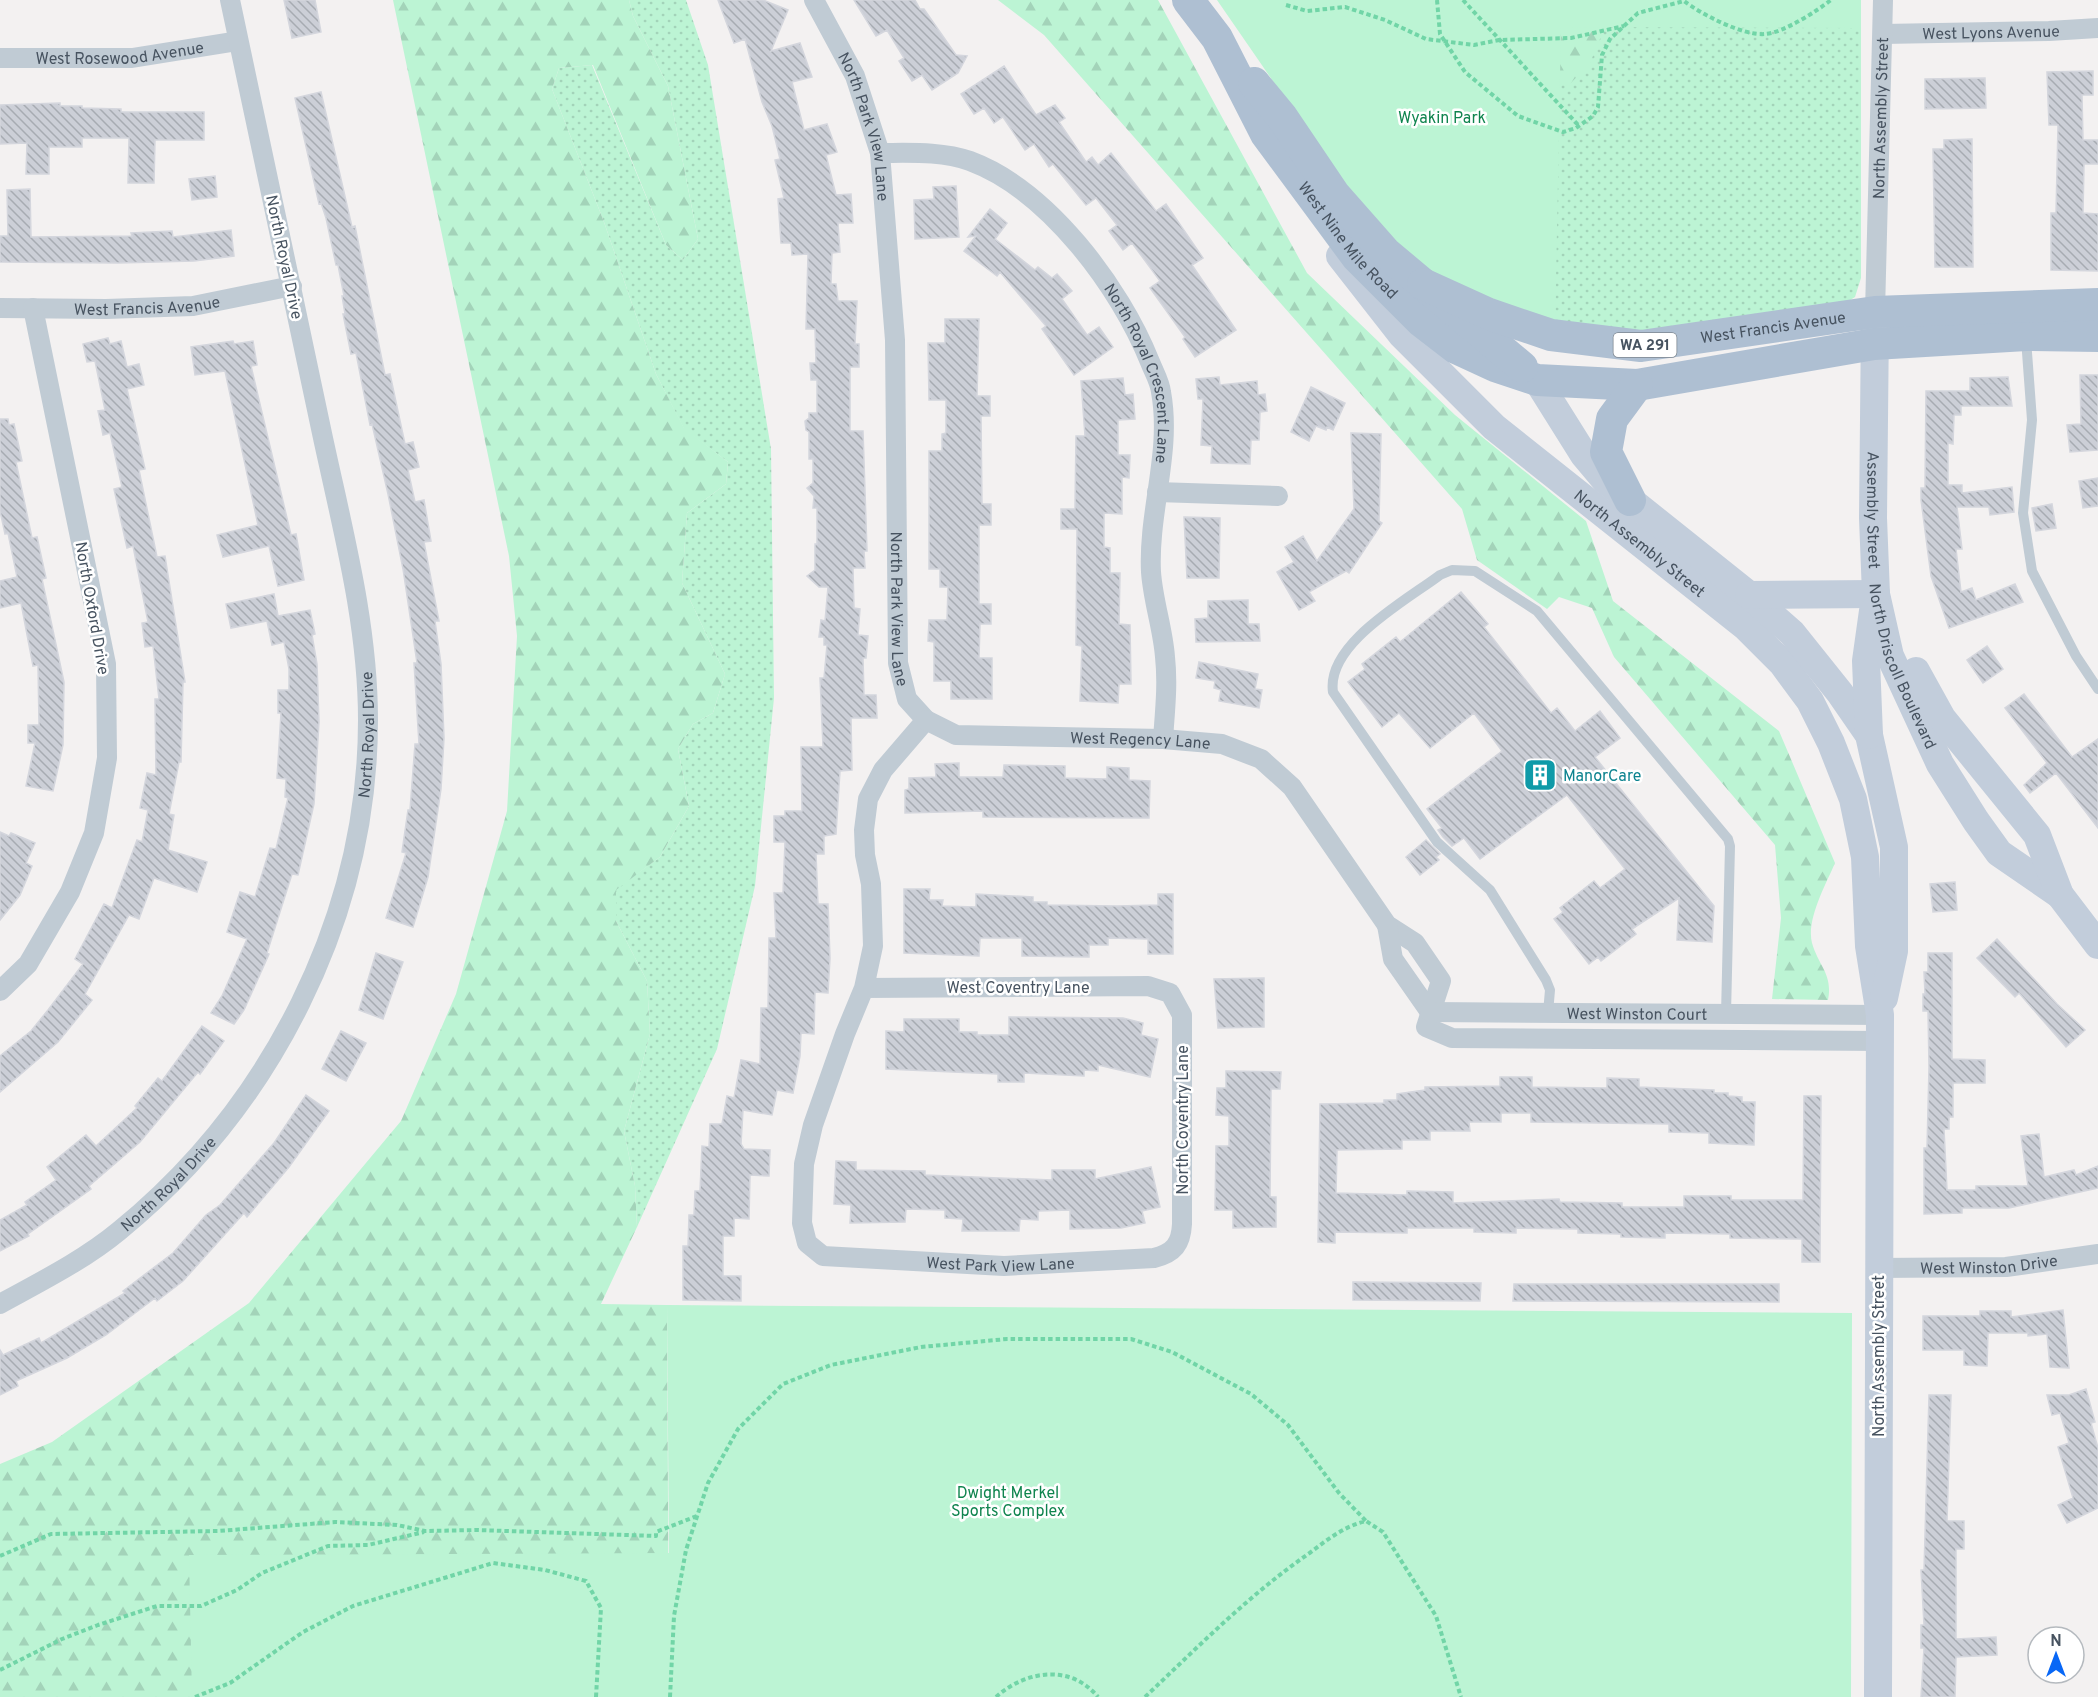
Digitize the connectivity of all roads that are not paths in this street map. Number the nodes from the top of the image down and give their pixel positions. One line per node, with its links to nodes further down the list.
1 (230, 0): 8 (street, North Royal Drive)
2 (814, 0): 11 (street, North Park View Lane)
3 (1188, 0): 7 (main road, West Nine Mile Road / WA 291)
4 (1883, 0): 6 (street, North Assembly Street)
5 (2098, 28): 6 (street, West Lyons Avenue)
6 (1882, 34): 17 (street, North Assembly Street)
7 (1217, 38): 10 (main road, West Nine Mile Road / WA 291); 12 (main road, West Nine Mile Road / WA 291)
8 (238, 41): 9 (street, West Rosewood Avenue); 13 (street, North Royal Drive)
9 (0, 58)
10 (1266, 134): 21 (main road, West Nine Mile Road / WA 291); 32 (main road, North Assembly Street)
11 (880, 153): 23 (street, North Royal Crescent Lane); 29 (street, North Park View Lane)
12 (1423, 284): 17 (main road, West Francis Avenue / WA 291); 21 (main road, West Nine Mile Road)
13 (292, 286): 16 (street, West Francis Avenue); 48 (street, North Royal Drive)
14 (2098, 304): 17 (main road, West Francis Avenue / WA 291)
15 (0, 308): 16 (street, West Francis Avenue)
16 (33, 308): 37 (street, North Oxford Drive)
17 (1875, 312): 20 (main road, North Assembly Street)
18 (2026, 335): 19 (main road, West Francis Avenue / WA 291); 20 (main road, West Francis Avenue / WA 291); 28 (lane)
19 (2098, 336)
20 (1888, 343): 22 (main road, West Francis Avenue / WA 291); 26 (main road, Assembly Street)
21 (1537, 380): 22 (main road, West Francis Avenue / WA 291); 25 (main road, North Assembly Street)
22 (1636, 385): 25 (main road)
23 (1157, 492): 24 (street); 31 (street, North Royal Crescent Lane)
24 (1278, 496)
25 (1630, 500): 27 (main road, North Assembly Street)
26 (1876, 594): 27 (main road); 30 (main road); 33 (main road, North Driscoll Boulevard); 33 (main road, North Driscoll Boulevard)
27 (1749, 595): 30 (main road, North Assembly Street)
28 (2098, 689)
29 (926, 720): 31 (street, West Regency Lane); 36 (street)
30 (1869, 735): 32 (main road); 42 (main road, North Assembly Street)
31 (1164, 739): 34 (street, West Regency Lane)
32 (1865, 857): 42 (main road, North Assembly Street)
33 (2060, 896): 35 (main road, North Driscoll Boulevard)
34 (1387, 925): 41 (street); 41 (street)
35 (2098, 945)
36 (864, 988): 38 (street, West Coventry Lane); 45 (street, West Park View Lane)
37 (0, 991)
38 (1170, 993): 45 (street, North Coventry Lane)
39 (1548, 1013): 40 (street, West Winston Court); 40 (lane); 41 (street, West Winston Court); 43 (street, West Winston Court)
40 (1726, 1014): 42 (street, West Winston Court); 44 (street, West Winston Court)
41 (1428, 1019): 43 (street, West Winston Court)
42 (1881, 1028): 44 (street, West Winston Court); 47 (main road, North Assembly Street)
43 (1547, 1039): 44 (street, West Winston Court)
44 (1721, 1040)
45 (1176, 1248)
46 (2098, 1254): 47 (street, West Winston Drive)
47 (1878, 1268): 49 (main road, North Assembly Street)
48 (0, 1304)
49 (1878, 1697)

